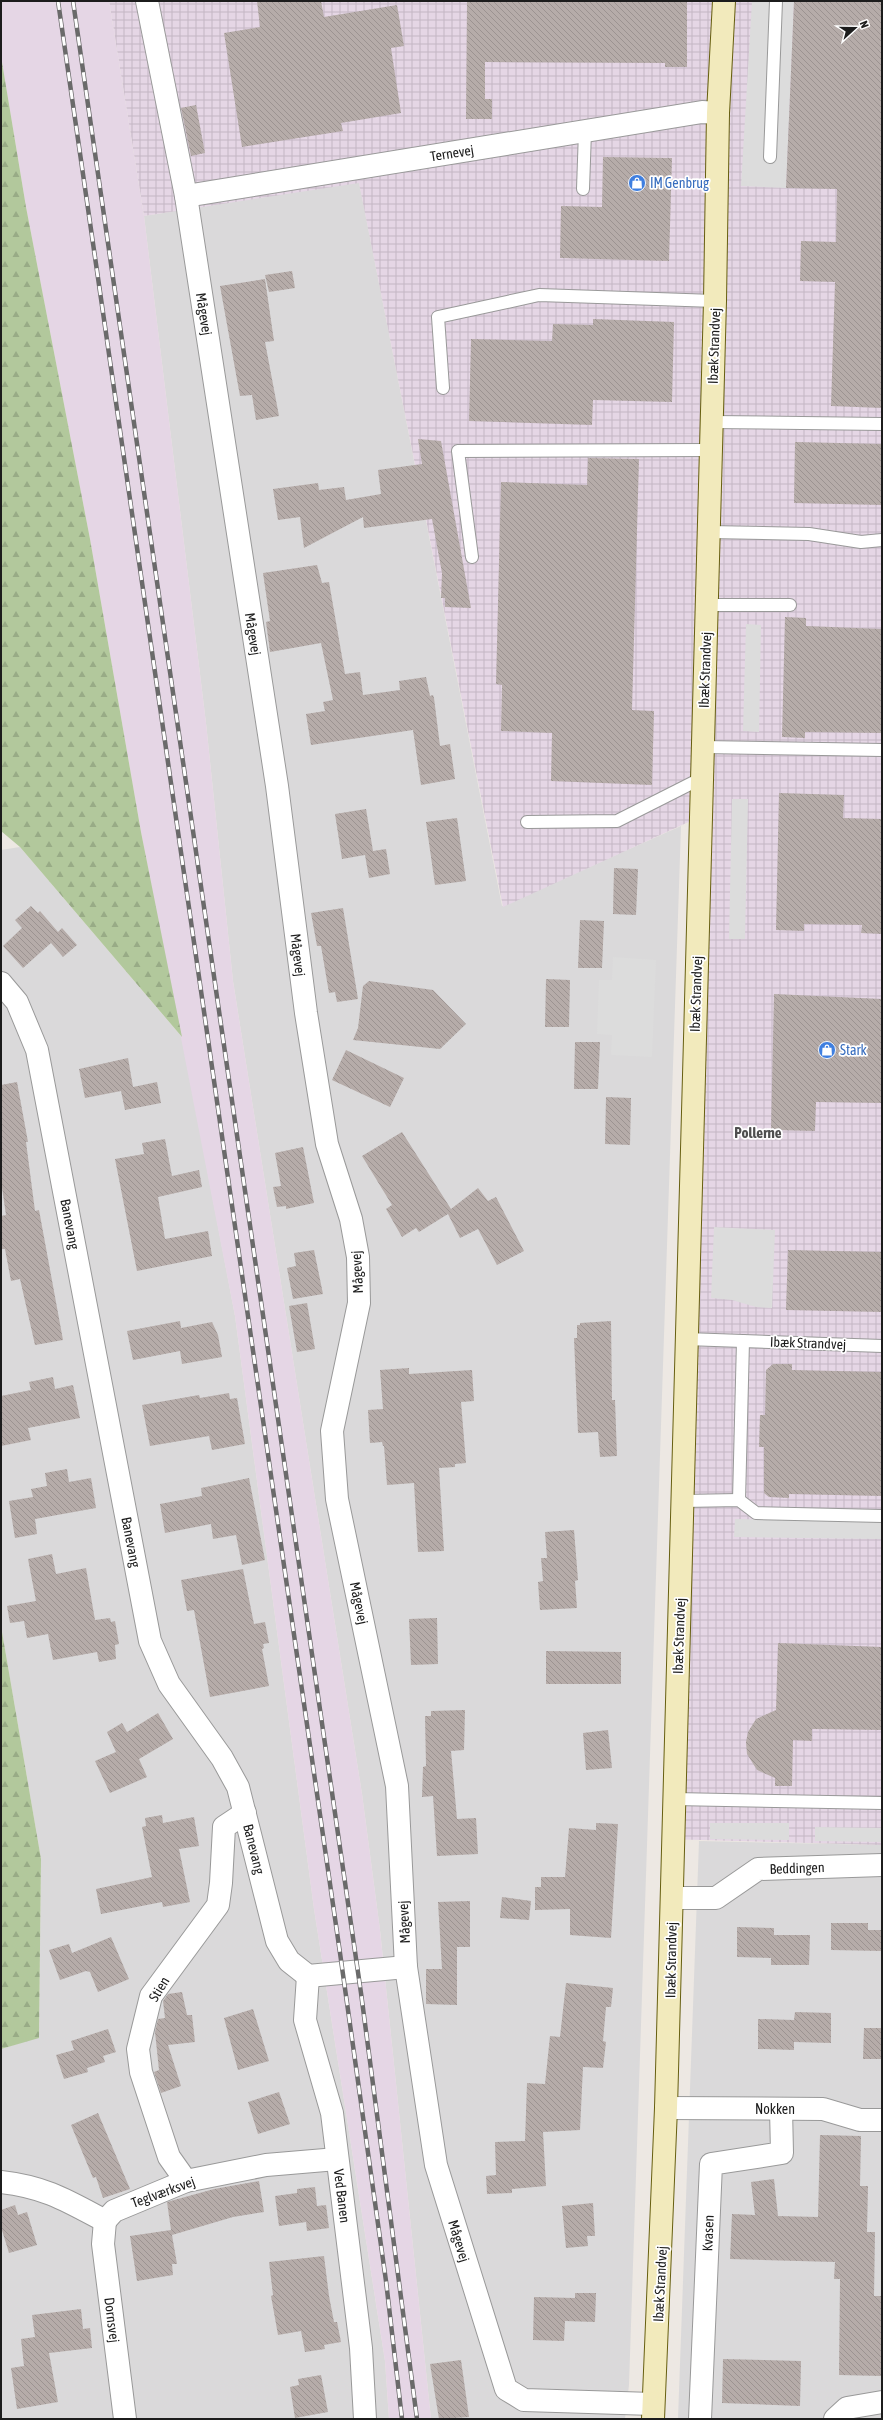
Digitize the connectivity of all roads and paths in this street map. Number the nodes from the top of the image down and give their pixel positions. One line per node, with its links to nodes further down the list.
1 (147, 1): 8 (street, Mågevej)
2 (724, 1): 4 (street, Ibæk Strandvej)
3 (776, 1): 6 (lane)
4 (718, 113): 5 (street, Ternevej); 9 (street, Ibæk Strandvej)
5 (585, 131): 7 (lane); 8 (street, Ternevej)
6 (770, 157)
7 (583, 189)
8 (186, 196): 35 (street, Mågevej)
9 (715, 301): 10 (lane); 11 (street, Ibæk Strandvej)
10 (443, 388)
11 (712, 422): 12 (lane); 13 (street, Ibæk Strandvej)
12 (882, 424)
13 (711, 450): 14 (street, Ibæk Strandvej); 16 (lane)
14 (709, 532): 15 (lane); 17 (street, Ibæk Strandvej)
15 (882, 540)
16 (472, 557)
17 (707, 605): 18 (lane); 19 (street, Ibæk Strandvej)
18 (790, 605)
19 (703, 747): 20 (lane); 21 (street, Ibæk Strandvej)
20 (882, 750)
21 (702, 778): 22 (lane); 24 (street, Ibæk Strandvej)
22 (527, 822)
23 (1, 983): 32 (street, Banevang)
24 (686, 1339): 25 (lane, Ibæk Strandvej); 28 (street, Ibæk Strandvej)
25 (743, 1341): 26 (lane, Ibæk Strandvej); 27 (lane)
26 (882, 1346)
27 (739, 1500): 28 (lane); 29 (lane)
28 (683, 1501): 30 (street, Ibæk Strandvej)
29 (882, 1516)
30 (674, 1799): 31 (lane); 34 (street, Ibæk Strandvej)
31 (882, 1803)
32 (245, 1813): 36 (street, Banevang); 41 (street, Stien)
33 (882, 1865): 34 (street, Beddingen)
34 (672, 1898): 37 (street, Ibæk Strandvej)
35 (406, 1967): 36 (street); 45 (street, Mågevej)
36 (308, 1976): 40 (street, Ved Banen)
37 (666, 2108): 38 (street, Nokken); 45 (street, Ibæk Strandvej)
38 (781, 2109): 39 (street, Nokken); 48 (street, Kvasen)
39 (882, 2120)
40 (337, 2159): 41 (street, Teglværksvej); 47 (street, Ved Banen)
41 (186, 2181): 43 (street, Teglværksvej)
42 (1, 2182): 43 (street)
43 (105, 2220): 46 (street, Dornsvej)
44 (882, 2402): 49 (street)
45 (653, 2411)
46 (125, 2419)
47 (365, 2419)
48 (700, 2419)
49 (835, 2419)

